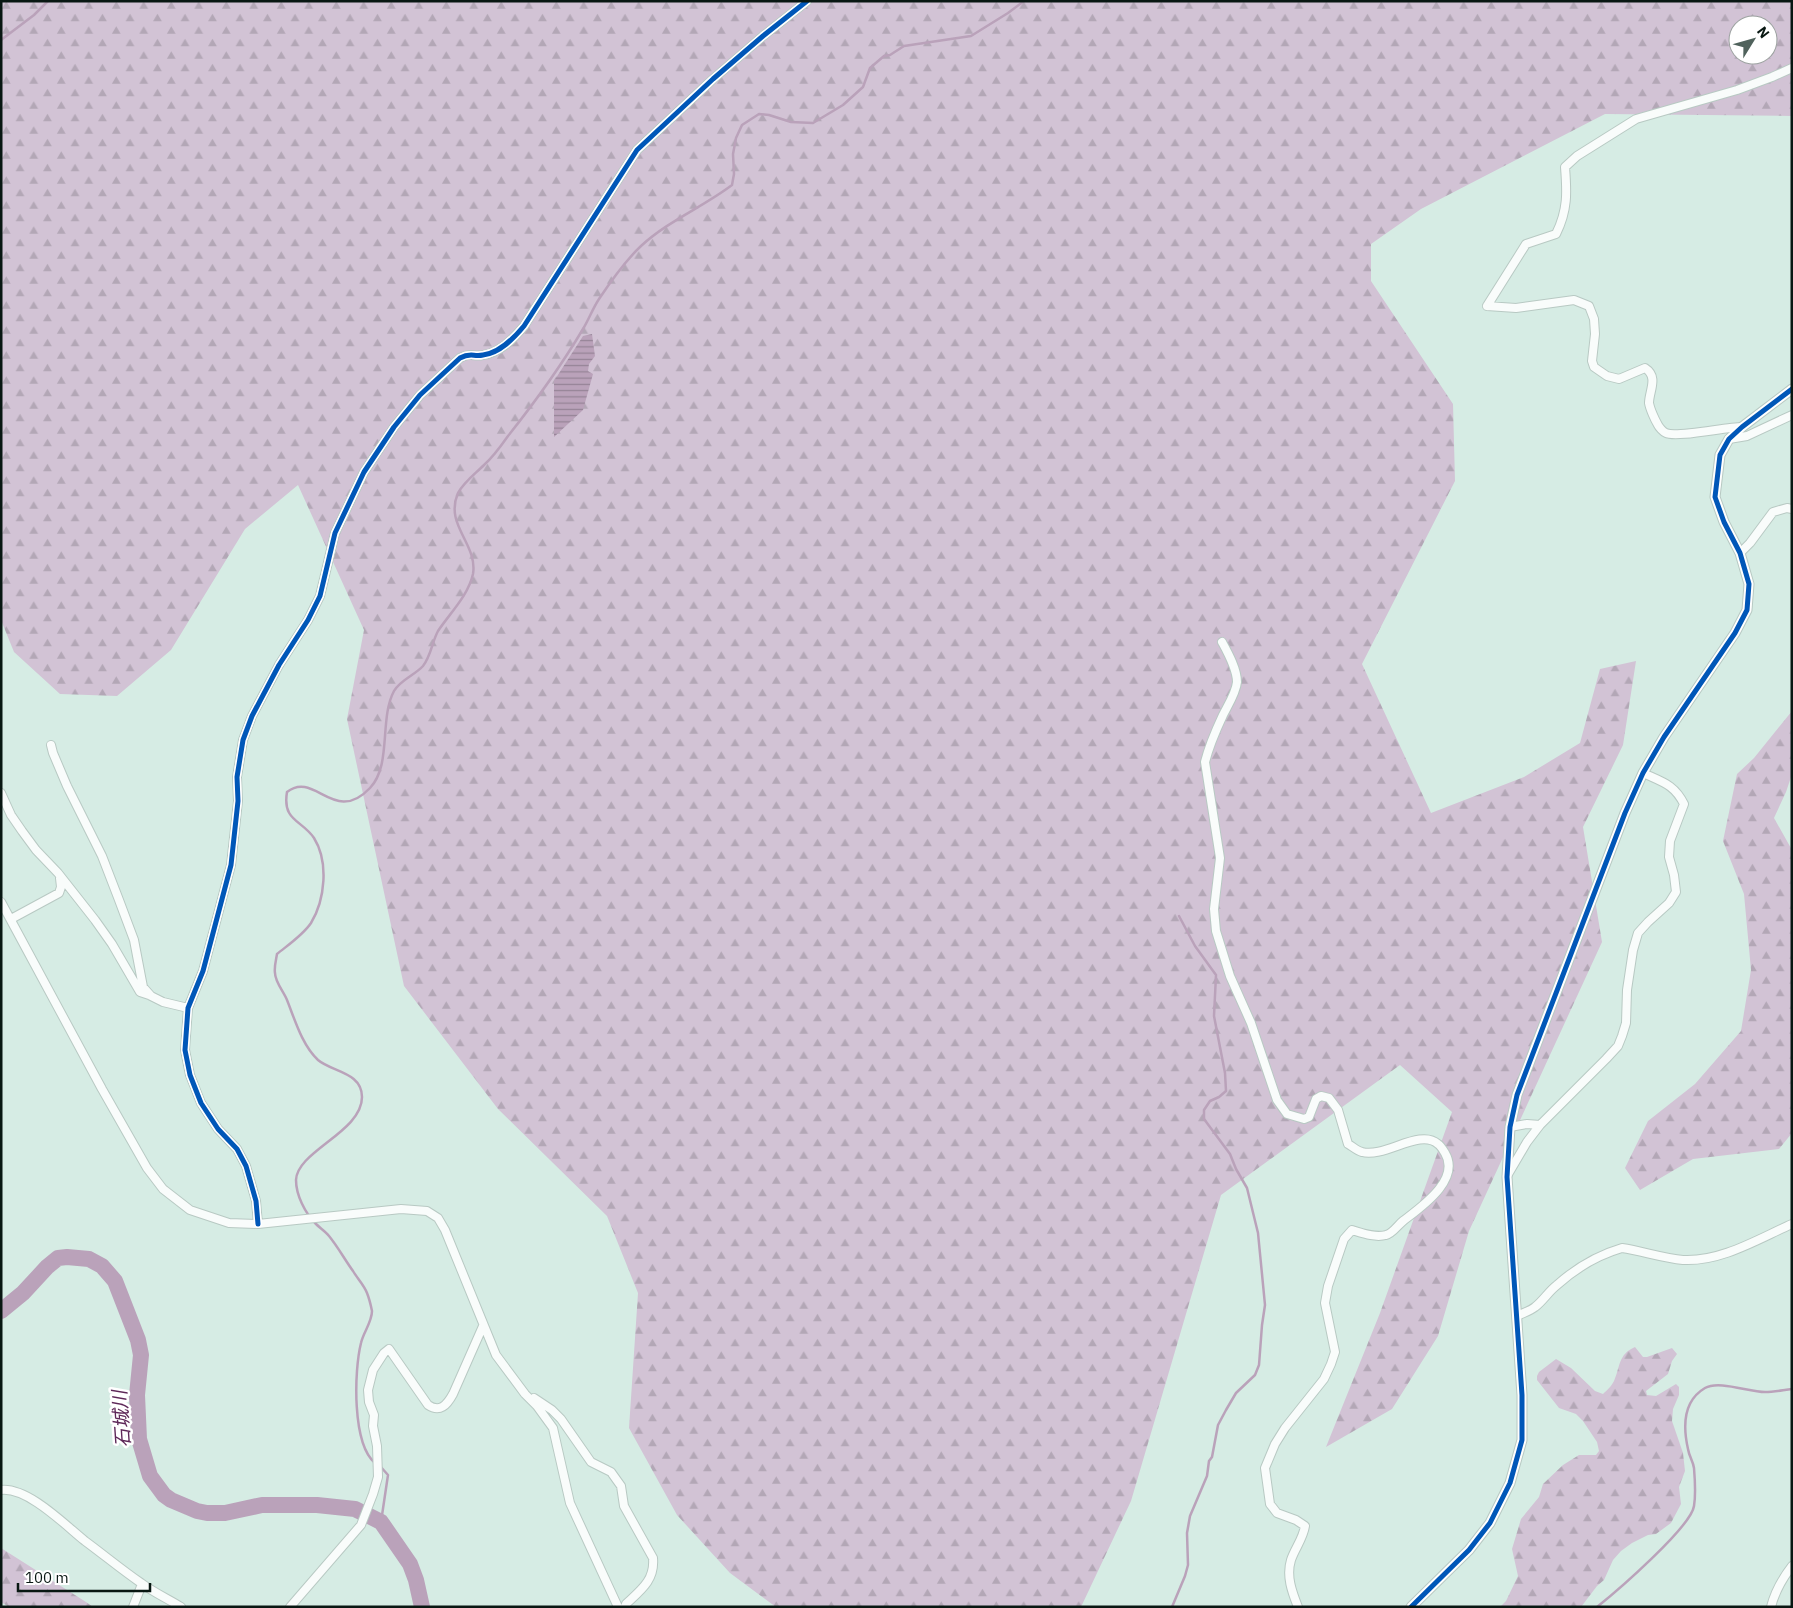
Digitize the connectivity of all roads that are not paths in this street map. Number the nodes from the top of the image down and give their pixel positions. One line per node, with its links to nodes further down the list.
1 (806, 1): 17 (street)
2 (1792, 68): 5 (street)
3 (1792, 389): 5 (street)
4 (1792, 415): 6 (street)
5 (1742, 427): 6 (street)
6 (1729, 439): 8 (street)
7 (1792, 509): 8 (street)
8 (1740, 553): 11 (street)
9 (1222, 642): 34 (street)
10 (51, 745): 16 (street)
11 (1643, 774): 18 (street); 19 (street)
12 (1, 792): 13 (street)
13 (60, 877): 15 (street); 16 (street)
14 (1, 902): 15 (street)
15 (11, 920): 21 (street)
16 (151, 996): 17 (street)
17 (188, 1008): 21 (street)
18 (1540, 1126): 19 (street); 20 (street)
19 (1510, 1127): 20 (street)
20 (1507, 1177): 23 (street)
21 (258, 1224): 24 (street)
22 (1792, 1224): 23 (street)
23 (1517, 1316): 35 (street)
24 (483, 1326): 25 (street); 31 (street)
25 (526, 1394): 32 (street); 33 (street)
26 (1, 1490): 28 (street)
27 (1792, 1566): 36 (street)
28 (142, 1584): 29 (street); 30 (street)
29 (133, 1607)
30 (181, 1607)
31 (290, 1607)
32 (618, 1607)
33 (625, 1607)
34 (1298, 1607)
35 (1411, 1607)
36 (1772, 1607)

